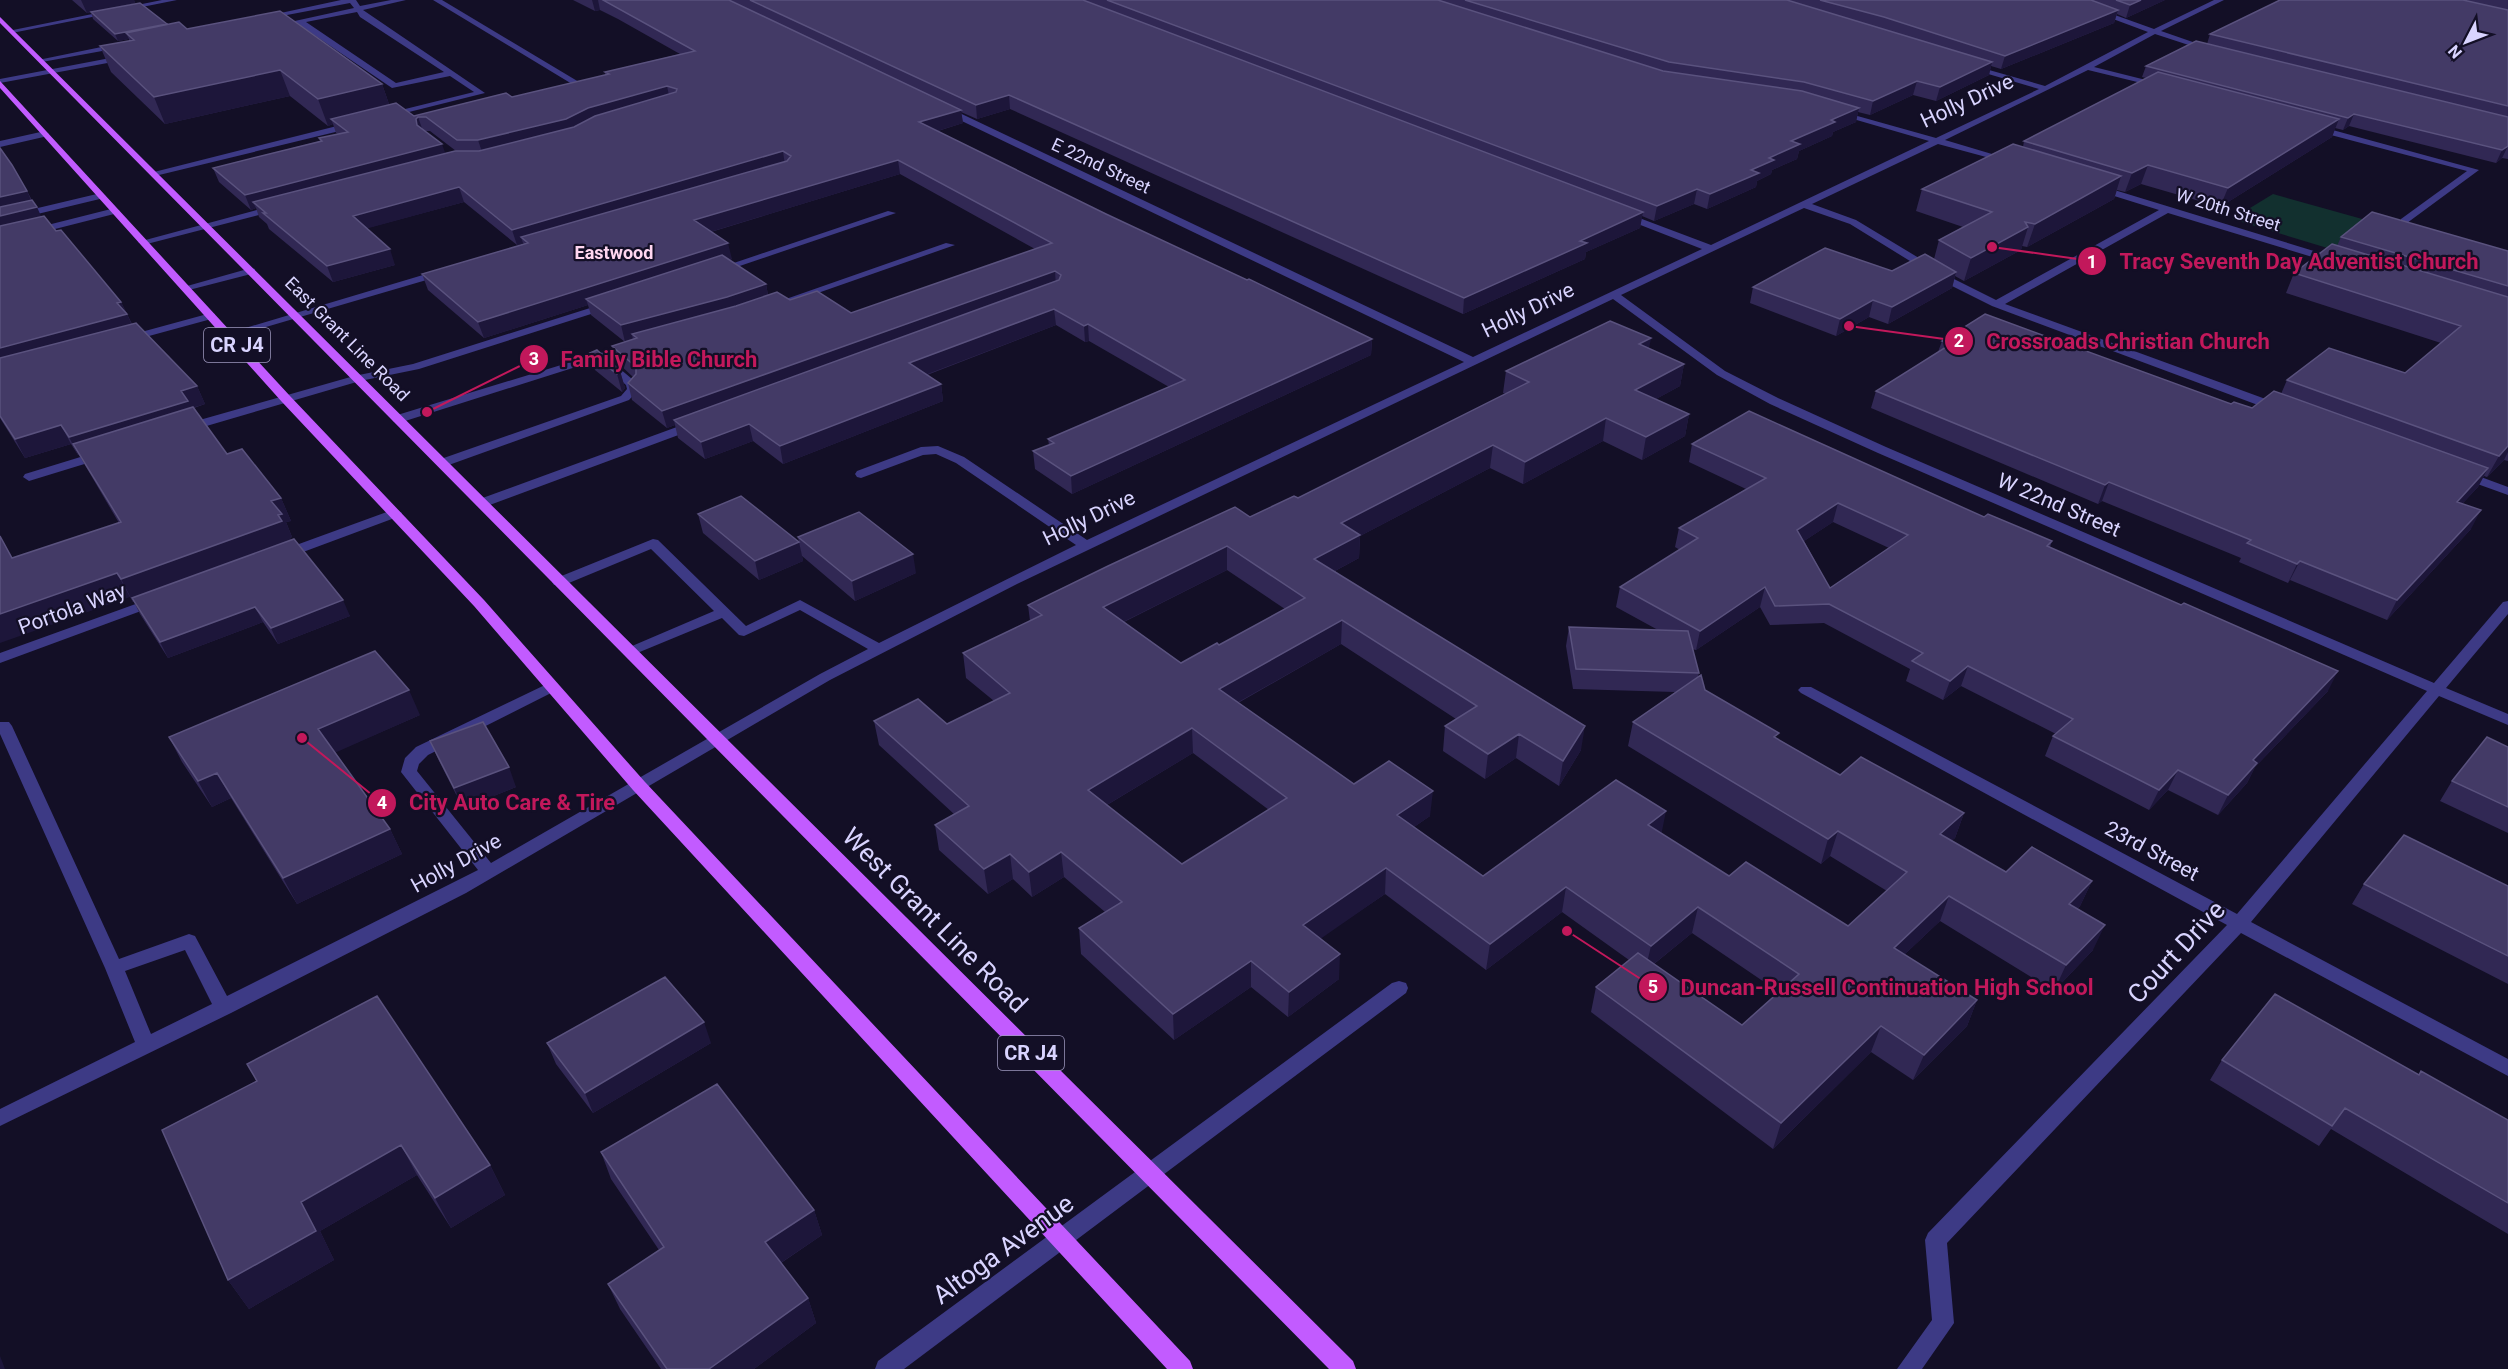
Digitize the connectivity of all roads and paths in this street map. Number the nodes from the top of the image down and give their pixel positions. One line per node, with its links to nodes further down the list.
1 (173, 0): 11 (street)
2 (402, 0): 6 (street)
3 (437, 0): 22 (street)
4 (2066, 0): 12 (street)
5 (2220, 0): 12 (street, Holly Drive)
6 (361, 12): 8 (street); 9 (street); 20 (street)
7 (0, 19): 11 (main road, East Grant Line Road / CR J4)
8 (252, 20)
9 (298, 21): 10 (street); 20 (street)
10 (265, 28)
11 (12, 31): 16 (main road, East Grant Line Road / CR J4)
12 (2153, 32): 14 (street); 18 (street, Holly Drive)
13 (135, 42): 16 (street)
14 (2214, 52)
15 (140, 54): 19 (street)
16 (42, 60): 19 (main road, East Grant Line Road / CR J4)
17 (1963, 63): 23 (street)
18 (2086, 67): 23 (street, Holly Drive); 24 (street)
19 (54, 71): 21 (street); 34 (main road, East Grant Line Road / CR J4)
20 (452, 73): 27 (street)
21 (0, 82): 30 (main road, CR J4)
22 (580, 85)
23 (2046, 89): 31 (street, Holly Drive)
24 (2168, 89)
25 (931, 103): 65 (street, E 22nd Street)
26 (1833, 110): 31 (street)
27 (380, 118)
28 (358, 124): 34 (street)
29 (2304, 125): 44 (street)
30 (45, 134): 32 (street); 36 (main road, CR J4)
31 (1937, 140): 33 (street); 37 (street, Holly Drive)
32 (0, 144)
33 (2025, 166)
34 (155, 173): 45 (main road, East Grant Line Road / CR J4)
35 (2091, 186): 39 (street, W 20th Street)
36 (101, 196): 41 (main road, CR J4); 43 (street)
37 (1803, 204): 49 (street, Holly Drive); 57 (street)
38 (287, 205): 45 (street)
39 (2168, 209): 50 (street, W 20th Street); 57 (street)
40 (1609, 210): 49 (street)
41 (115, 211): 46 (street); 47 (main road, CR J4)
42 (891, 213): 53 (street)
43 (0, 220)
44 (2404, 220)
45 (207, 225): 47 (street); 52 (main road, East Grant Line Road / CR J4)
46 (0, 240)
47 (143, 242): 54 (main road, CR J4)
48 (950, 245): 58 (street)
49 (1710, 248): 55 (street, Holly Drive)
50 (2349, 265)
51 (455, 268): 59 (street)
52 (251, 271): 54 (street); 59 (main road, East Grant Line Road / CR J4)
53 (707, 274)
54 (185, 288): 60 (main road, CR J4)
55 (1613, 294): 65 (street, Holly Drive); 90 (street, W 22nd Street)
56 (617, 302): 66 (street)
57 (1996, 304): 68 (street)
58 (758, 310)
59 (296, 315): 61 (street); 66 (main road, East Grant Line Road / CR J4)
60 (211, 316): 61 (main road, CR J4); 62 (street)
61 (228, 335): 67 (main road, CR J4)
62 (111, 343)
63 (644, 343): 64 (street)
64 (598, 355): 69 (street); 73 (street)
65 (1472, 361): 80 (street, Holly Drive)
66 (358, 378): 67 (street); 69 (main road, East Grant Line Road / CR J4)
67 (286, 399): 71 (street); 79 (main road, CR J4)
68 (2286, 411)
69 (398, 419): 73 (main road, East Grant Line Road / CR J4)
70 (707, 420): 78 (street)
71 (179, 430)
72 (113, 451): 76 (street)
73 (442, 463): 78 (main road, East Grant Line Road / CR J4)
74 (2453, 471): 77 (street)
75 (861, 474): 80 (street)
76 (29, 477)
77 (2508, 491)
78 (482, 503): 82 (main road, East Grant Line Road / CR J4)
79 (395, 513): 81 (street); 89 (main road, CR J4)
80 (1085, 545): 86 (street, Holly Drive)
81 (268, 560)
82 (560, 582): 85 (street); 87 (main road, East Grant Line Road / CR J4)
83 (168, 596): 88 (street, Portola Way)
84 (2508, 605): 90 (street, Court Drive)
85 (724, 612): 86 (street); 87 (street)
86 (878, 650): 94 (street, Holly Drive)
87 (630, 652): 94 (main road, East Grant Line Road / CR J4)
88 (0, 658)
89 (552, 687): 95 (main road, CR J4); 96 (street)
90 (2437, 689): 92 (street, W 22nd Street); 97 (street, Court Drive)
91 (1806, 690): 97 (street, 23rd Street)
92 (2508, 720)
93 (4, 726): 98 (street)
94 (715, 739): 95 (street, Holly Drive); 104 (main road, West Grant Line Road / CR J4)
95 (639, 786): 96 (street, Holly Drive); 105 (main road, CR J4)
96 (489, 872): 100 (street, Holly Drive)
97 (2239, 924): 102 (street, 23rd Street); 109 (street, Court Drive)
98 (114, 968): 100 (street); 101 (street)
99 (1399, 988): 104 (street, Altoga Avenue)
100 (224, 1008): 101 (street, Holly Drive)
101 (146, 1046): 103 (street, Holly Drive)
102 (2508, 1068)
103 (0, 1118)
104 (1151, 1174): 105 (street, Altoga Avenue); 108 (main road, West Grant Line Road / CR J4)
105 (1062, 1239): 106 (street, Altoga Avenue); 107 (main road, CR J4)
106 (886, 1369)
107 (1182, 1369)
108 (1345, 1369)
109 (1908, 1369)

